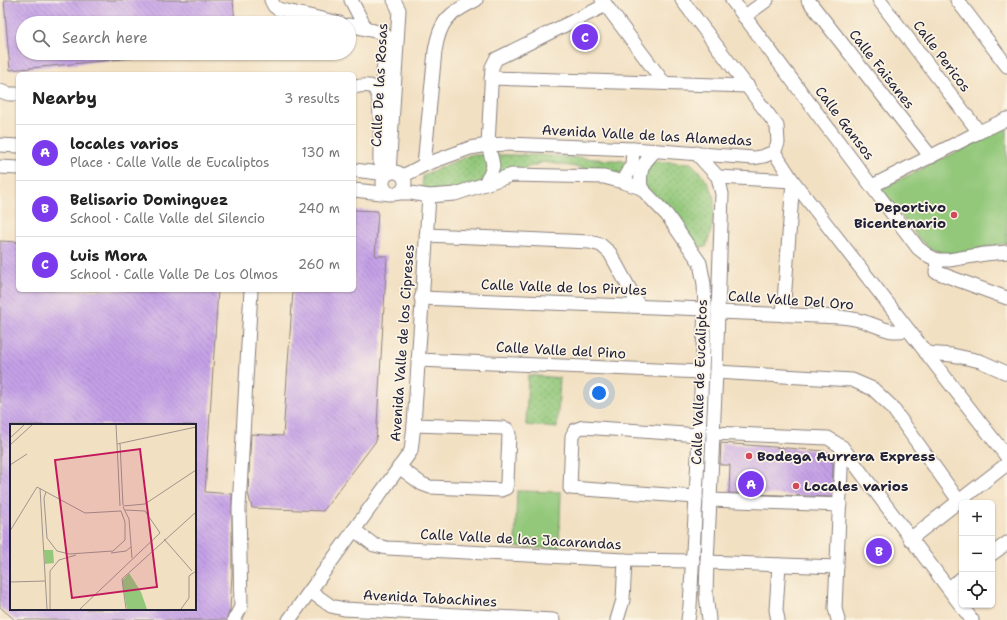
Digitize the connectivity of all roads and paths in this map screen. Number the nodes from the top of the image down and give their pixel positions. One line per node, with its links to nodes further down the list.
1 (271, 0): 12 (street)
2 (351, 0): 15 (street)
3 (394, 0): 38 (street, Calle De las Rosas)
4 (476, 0): 34 (street)
5 (682, 0): 19 (street)
6 (732, 0): 13 (street, Calle Gansos)
7 (767, 0): 13 (street)
8 (808, 0): 33 (street, Calle Faisanes)
9 (879, 0): 25 (street, Calle Pericos)
10 (961, 2): 16 (street)
11 (604, 3): 17 (street); 18 (street)
12 (309, 16)
13 (744, 17): 44 (street, Calle Gansos)
14 (356, 27): 15 (street)
15 (366, 29): 23 (street)
16 (1007, 66)
17 (492, 78): 18 (street); 27 (street)
18 (664, 83): 19 (street)
19 (748, 86): 31 (street)
20 (356, 87): 23 (street)
21 (0, 91): 22 (street)
22 (16, 94)
23 (380, 113): 38 (street)
24 (1007, 119): 25 (street)
25 (979, 132): 33 (street)
26 (0, 145): 28 (street)
27 (488, 145): 29 (street, Avenida Valle de las Alamedas); 34 (street, Avenida Valle de las Alamedas); 43 (street)
28 (16, 146)
29 (633, 149): 30 (street, Avenida Valle de las Alamedas); 42 (street)
30 (655, 151): 32 (street, Avenida Valle de las Alamedas); 45 (street)
31 (774, 152): 32 (street, Avenida Valle de las Alamedas); 41 (street)
32 (696, 153): 40 (street)
33 (931, 157): 44 (street)
34 (424, 165): 39 (street, Avenida Valle de las Alamedas)
35 (0, 167): 36 (street)
36 (16, 168)
37 (356, 170): 38 (street)
38 (388, 173): 39 (street); 47 (street)
39 (403, 176): 47 (street)
40 (718, 177): 41 (street); 52 (street, Calle Valle de Eucaliptos)
41 (792, 181): 59 (street); 60 (street)
42 (623, 182): 43 (street); 45 (street)
43 (485, 183): 48 (street)
44 (872, 186): 53 (street, Calle Gansos)
45 (641, 188): 51 (street, Calle Valle de Eucaliptos)
46 (356, 190): 47 (street)
47 (394, 193): 48 (street)
48 (429, 196): 49 (street, Avenida Valle de los Cipreses)
49 (426, 235): 55 (street, Avenida Valle de los Cipreses); 57 (street)
50 (1007, 252): 53 (street)
51 (700, 263): 52 (street); 58 (street, Calle Valle de Eucaliptos)
52 (719, 265): 58 (street, Calle Valle de Eucaliptos)
53 (937, 266): 56 (street, Calle Gansos)
54 (251, 292): 89 (street)
55 (421, 298): 57 (street, Calle Valle de los Pirules); 62 (street, Avenida Valle de los Cipreses)
56 (1007, 298)
57 (639, 306): 58 (street, Calle Valle de los Pirules)
58 (711, 310): 59 (street, Calle Valle Del Oro); 63 (street, Calle Valle de Eucaliptos); 64 (street, Calle Valle de Eucaliptos)
59 (783, 315): 60 (street, Calle Valle Del Oro)
60 (908, 330): 61 (street)
61 (926, 353): 65 (street); 70 (street)
62 (418, 360): 63 (street, Calle Valle del Pino); 66 (street, Avenida Valle de los Cipreses)
63 (702, 372): 68 (street, Calle Valle de Eucaliptos)
64 (716, 372): 67 (street, Calle Valle de Eucaliptos); 75 (street)
65 (1007, 374)
66 (414, 425): 72 (street, Avenida Valle de los Cipreses); 72 (street)
67 (713, 433): 69 (street); 74 (street, Calle Valle de Eucaliptos)
68 (699, 435): 73 (street, Calle Valle de Eucaliptos); 73 (street)
69 (842, 447): 78 (street); 80 (street)
70 (1007, 457)
71 (1007, 464): 76 (street)
72 (399, 467): 79 (street, Avenida Valle de los Cipreses)
73 (696, 497): 82 (street, Calle Valle de Eucaliptos)
74 (710, 500): 78 (street); 83 (street, Calle Valle de Eucaliptos)
75 (959, 500)
76 (961, 500)
77 (959, 502): 80 (street)
78 (840, 505): 85 (street)
79 (354, 530): 81 (street, Calle Valle de las Jacarandas); 88 (street, Avenida Valle de los Cipreses)
80 (910, 539): 87 (street)
81 (625, 560): 82 (street, Calle Valle de las Jacarandas); 92 (street)
82 (693, 561): 93 (street, Calle Valle de Eucaliptos)
83 (706, 562): 84 (street); 94 (street, Calle Valle de Eucaliptos)
84 (779, 565): 85 (street); 95 (street)
85 (837, 567): 96 (street)
86 (959, 580): 87 (street)
87 (949, 588): 97 (street)
88 (310, 591): 90 (street, Avenida Valle de los Cipreses); 91 (street, Avenida Tabachines)
89 (234, 620)
90 (289, 620)
91 (553, 620)
92 (617, 620)
93 (688, 620)
94 (710, 620)
95 (778, 620)
96 (838, 620)
97 (972, 620)

